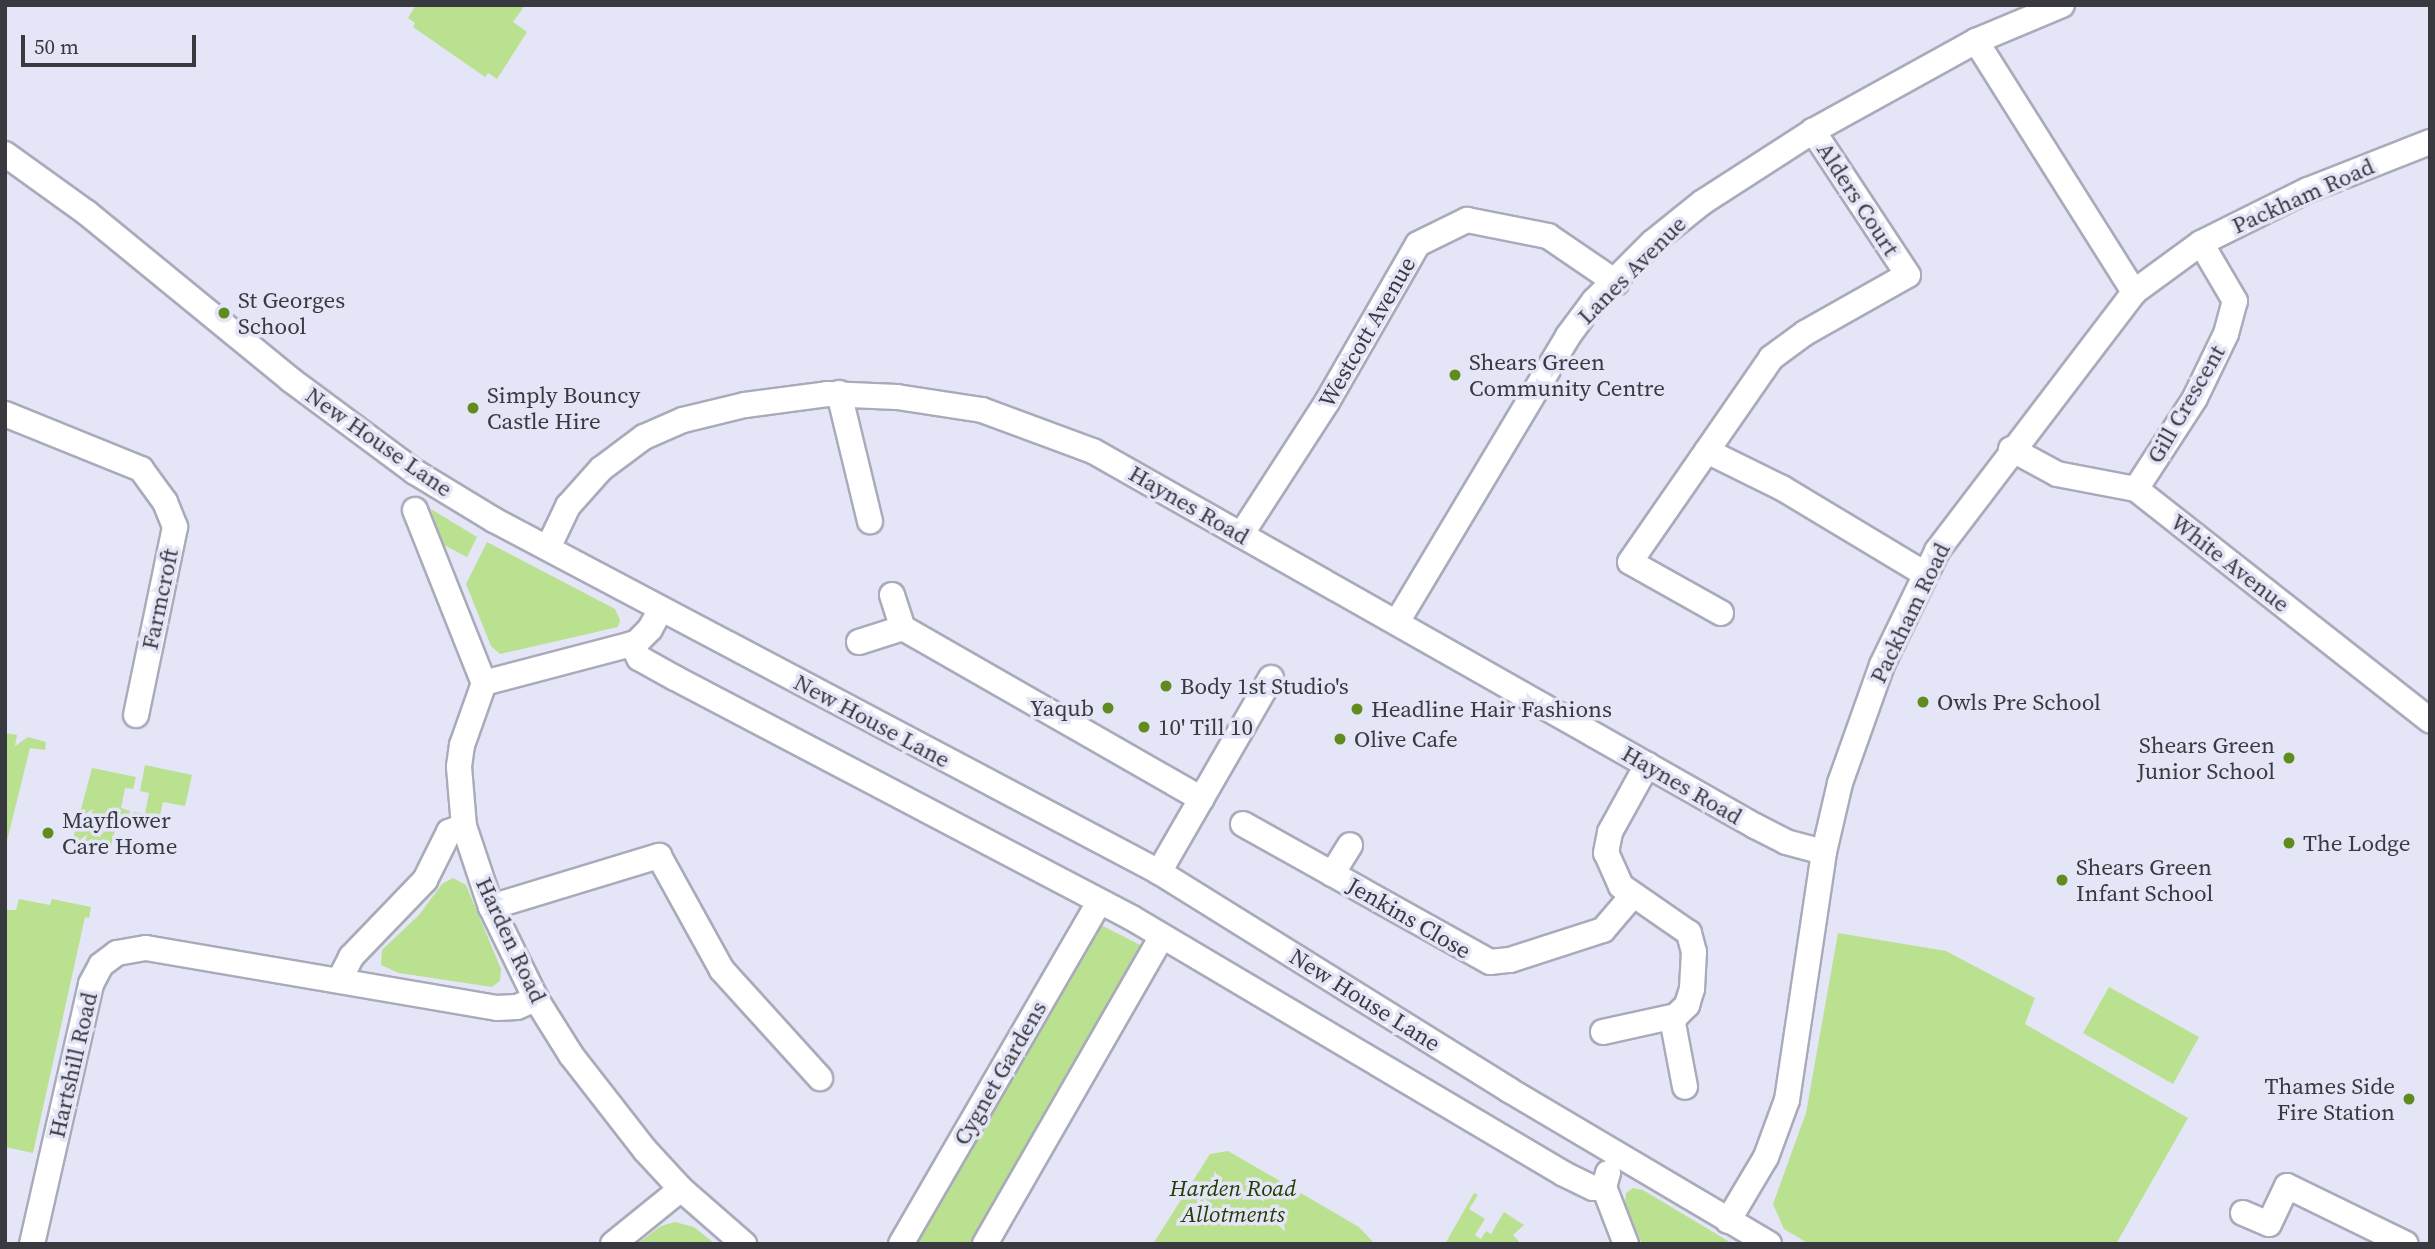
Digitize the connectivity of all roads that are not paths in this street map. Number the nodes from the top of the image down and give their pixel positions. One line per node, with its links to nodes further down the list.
1 (2062, 5): 2 (street, Lanes Avenue)
2 (1976, 41): 3 (street, Lanes Avenue); 8 (street)
3 (1813, 131): 7 (street, Lanes Avenue); 12 (street, Alders Court)
4 (2430, 142): 6 (street, Packham Road)
5 (5, 154): 17 (street, New House Lane)
6 (2201, 243): 8 (street, Packham Road); 13 (street, Gill Crescent)
7 (1616, 283): 16 (street, Westcott Avenue); 22 (street, Lanes Avenue)
8 (2134, 292): 11 (street, Packham Road)
9 (839, 393): 15 (street); 16 (street, Haynes Road); 17 (street, Haynes Road)
10 (5, 414): 28 (street, Farmcroft)
11 (2011, 449): 13 (street, White Avenue); 18 (street, Packham Road)
12 (1707, 451): 18 (street); 21 (street)
13 (2136, 489): 29 (street, White Avenue)
14 (415, 510): 27 (street, New House Lane)
15 (870, 521)
16 (1241, 534): 22 (street, Haynes Road)
17 (548, 548): 20 (street, New House Lane)
18 (1925, 574): 35 (street, Packham Road)
19 (892, 595): 23 (street)
20 (661, 609): 25 (street); 36 (street, New House Lane)
21 (1721, 613)
22 (1397, 622): 30 (street, Haynes Road)
23 (903, 628): 24 (street); 31 (street)
24 (859, 642)
25 (632, 644): 27 (street); 39 (street, New House Lane)
26 (1270, 678): 31 (street)
27 (484, 683): 33 (street, Harden Road)
28 (136, 715)
29 (2430, 720)
30 (1647, 765): 35 (street, Haynes Road); 38 (street)
31 (1202, 799): 36 (street)
32 (1243, 824): 37 (street, Jenkins Close)
33 (464, 826): 40 (street, Harden Road); 42 (street)
34 (1350, 845): 37 (street, Jenkins Close)
35 (1824, 852): 50 (street, Packham Road)
36 (1159, 872): 50 (street, New House Lane)
37 (1332, 874): 38 (street, Jenkins Close)
38 (1633, 895): 44 (street)
39 (1099, 902): 41 (street, New House Lane); 54 (street, Cygnet Gardens)
40 (491, 907): 43 (street, Harden Road); 46 (street)
41 (1163, 936): 55 (street); 56 (street, New House Lane)
42 (340, 979): 43 (street, Hartshill Road); 51 (street, Hartshill Road)
43 (536, 999): 48 (street, Harden Road)
44 (1672, 1017): 45 (street); 47 (street)
45 (1603, 1032)
46 (820, 1078)
47 (1685, 1087)
48 (681, 1189): 52 (street); 53 (street, Harden Road)
49 (2243, 1213): 58 (street)
50 (1728, 1221): 57 (street, New House Lane)
51 (33, 1244)
52 (613, 1244)
53 (744, 1244)
54 (901, 1244)
55 (985, 1244)
56 (1626, 1244)
57 (1769, 1244)
58 (2406, 1244)

